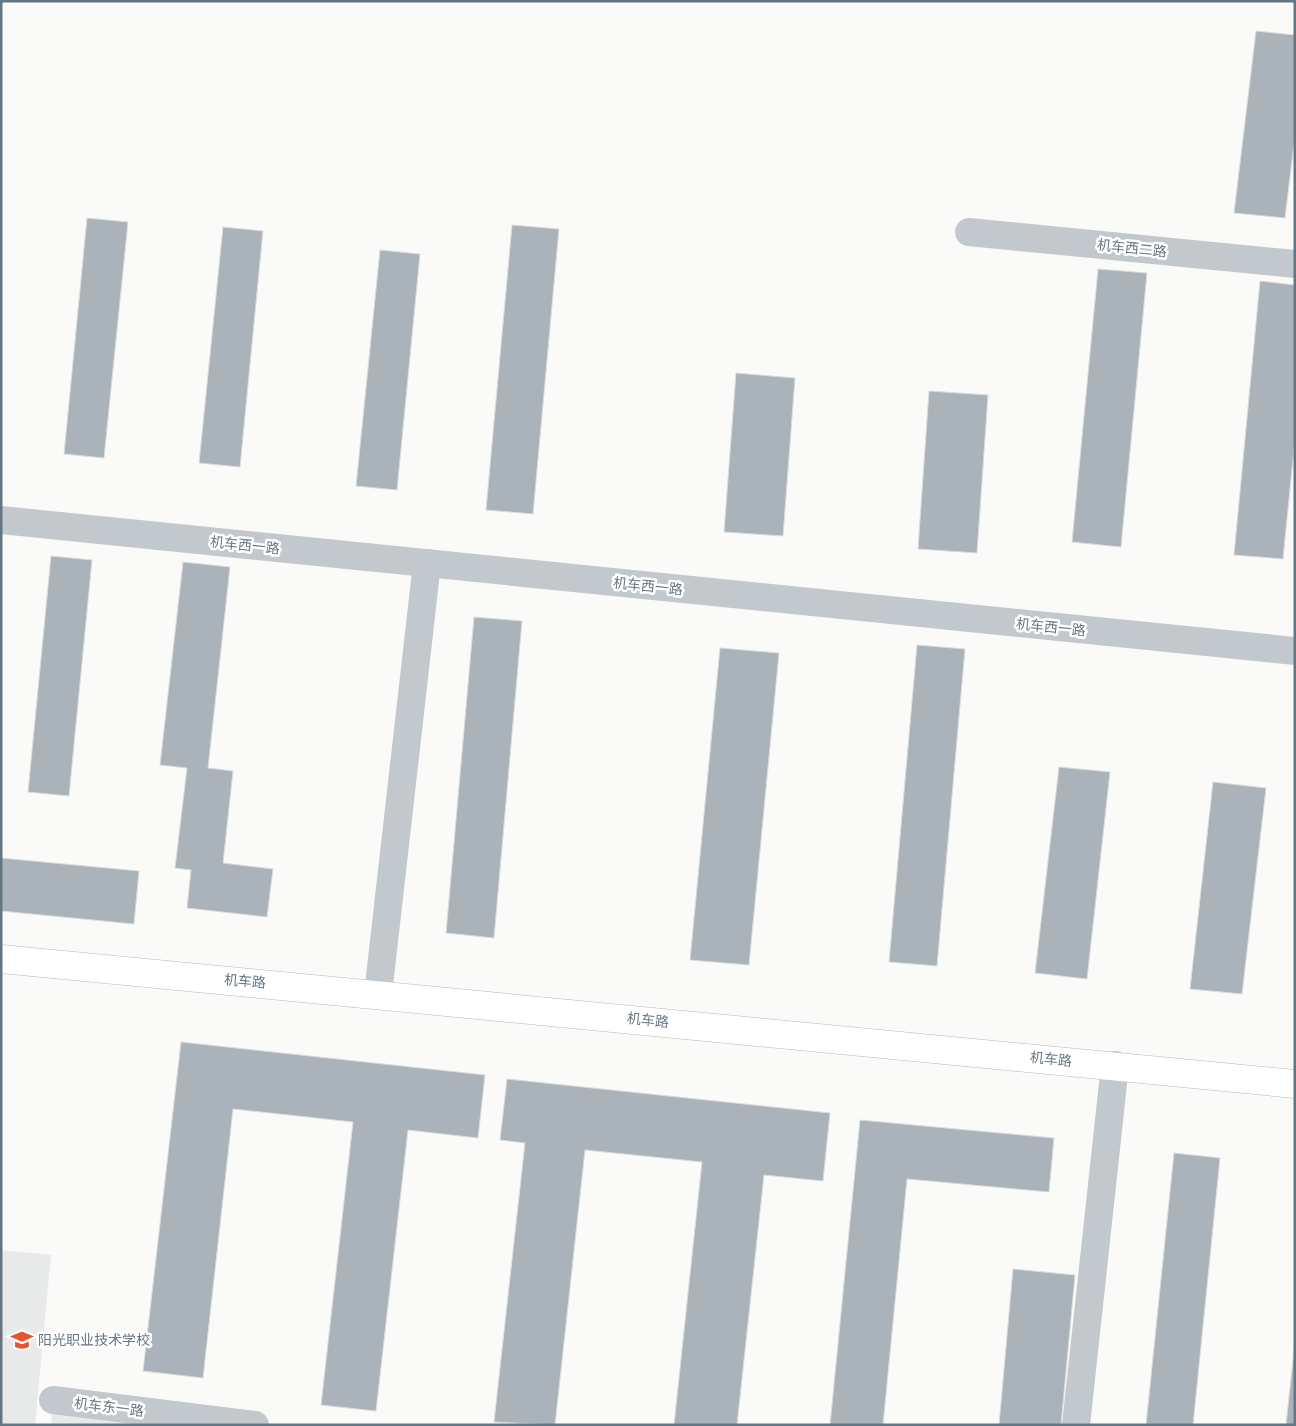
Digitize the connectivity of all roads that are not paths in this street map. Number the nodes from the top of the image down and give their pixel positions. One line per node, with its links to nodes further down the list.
1 (970, 232): 2 (street, 机车西二路)
2 (1295, 264)
3 (1, 520): 4 (street, 机车西一路)
4 (427, 563): 5 (street, 机车西一路); 7 (street)
5 (1295, 651)
6 (1, 959): 7 (street, 机车路)
7 (378, 994): 8 (street, 机车路)
8 (1115, 1065): 9 (street, 机车路); 12 (street)
9 (1295, 1084)
10 (53, 1400): 11 (street, 机车东一路)
11 (255, 1425)
12 (1076, 1425)

